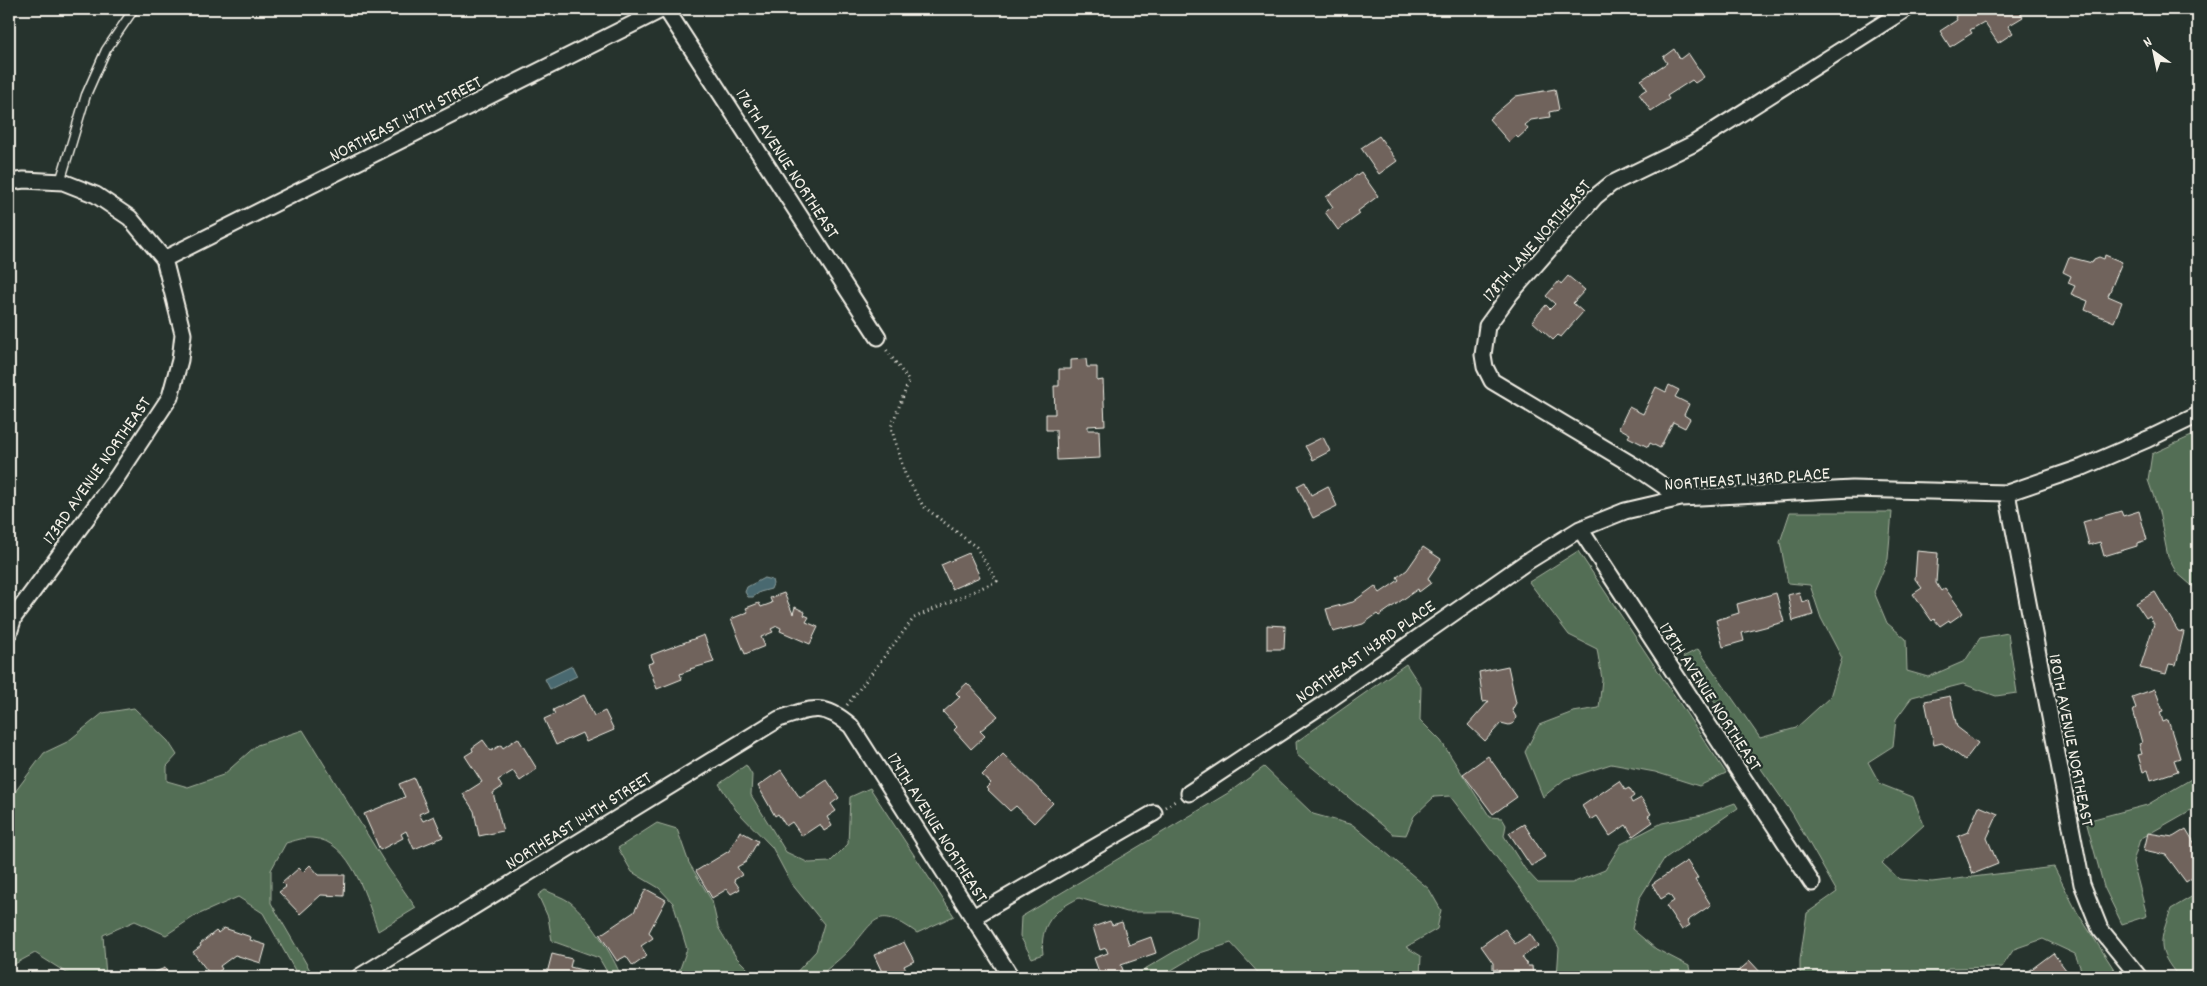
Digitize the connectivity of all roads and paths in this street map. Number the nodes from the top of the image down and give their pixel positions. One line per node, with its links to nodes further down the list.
1 (134, 9): 5 (lane)
2 (664, 9): 6 (street, NORTHEAST 147TH STREET); 7 (street, 176TH AVENUE NORTHEAST)
3 (1906, 9): 10 (street, 178TH LANE NORTHEAST)
4 (9, 182): 5 (street)
5 (60, 182): 6 (street)
6 (164, 259): 12 (street, 173RD AVENUE NORTHEAST)
7 (878, 337): 14 (path)
8 (2198, 415): 9 (street, NORTHEAST 143RD PLACE)
9 (2007, 493): 10 (street, NORTHEAST 143RD PLACE); 21 (street, 180TH AVENUE NORTHEAST)
10 (1681, 498): 11 (street, NORTHEAST 143RD PLACE)
11 (1580, 529): 15 (street, NORTHEAST 143RD PLACE); 17 (street, 178TH AVENUE NORTHEAST)
12 (9, 633)
13 (822, 708): 14 (street, 174TH AVENUE NORTHEAST); 19 (street, NORTHEAST 144TH STREET)
14 (839, 715): 18 (street, 174TH AVENUE NORTHEAST)
15 (1188, 793): 16 (path)
16 (1154, 813): 18 (street)
17 (1812, 883)
18 (974, 917): 20 (street, 174TH AVENUE NORTHEAST)
19 (359, 977)
20 (1011, 977)
21 (2139, 977)

